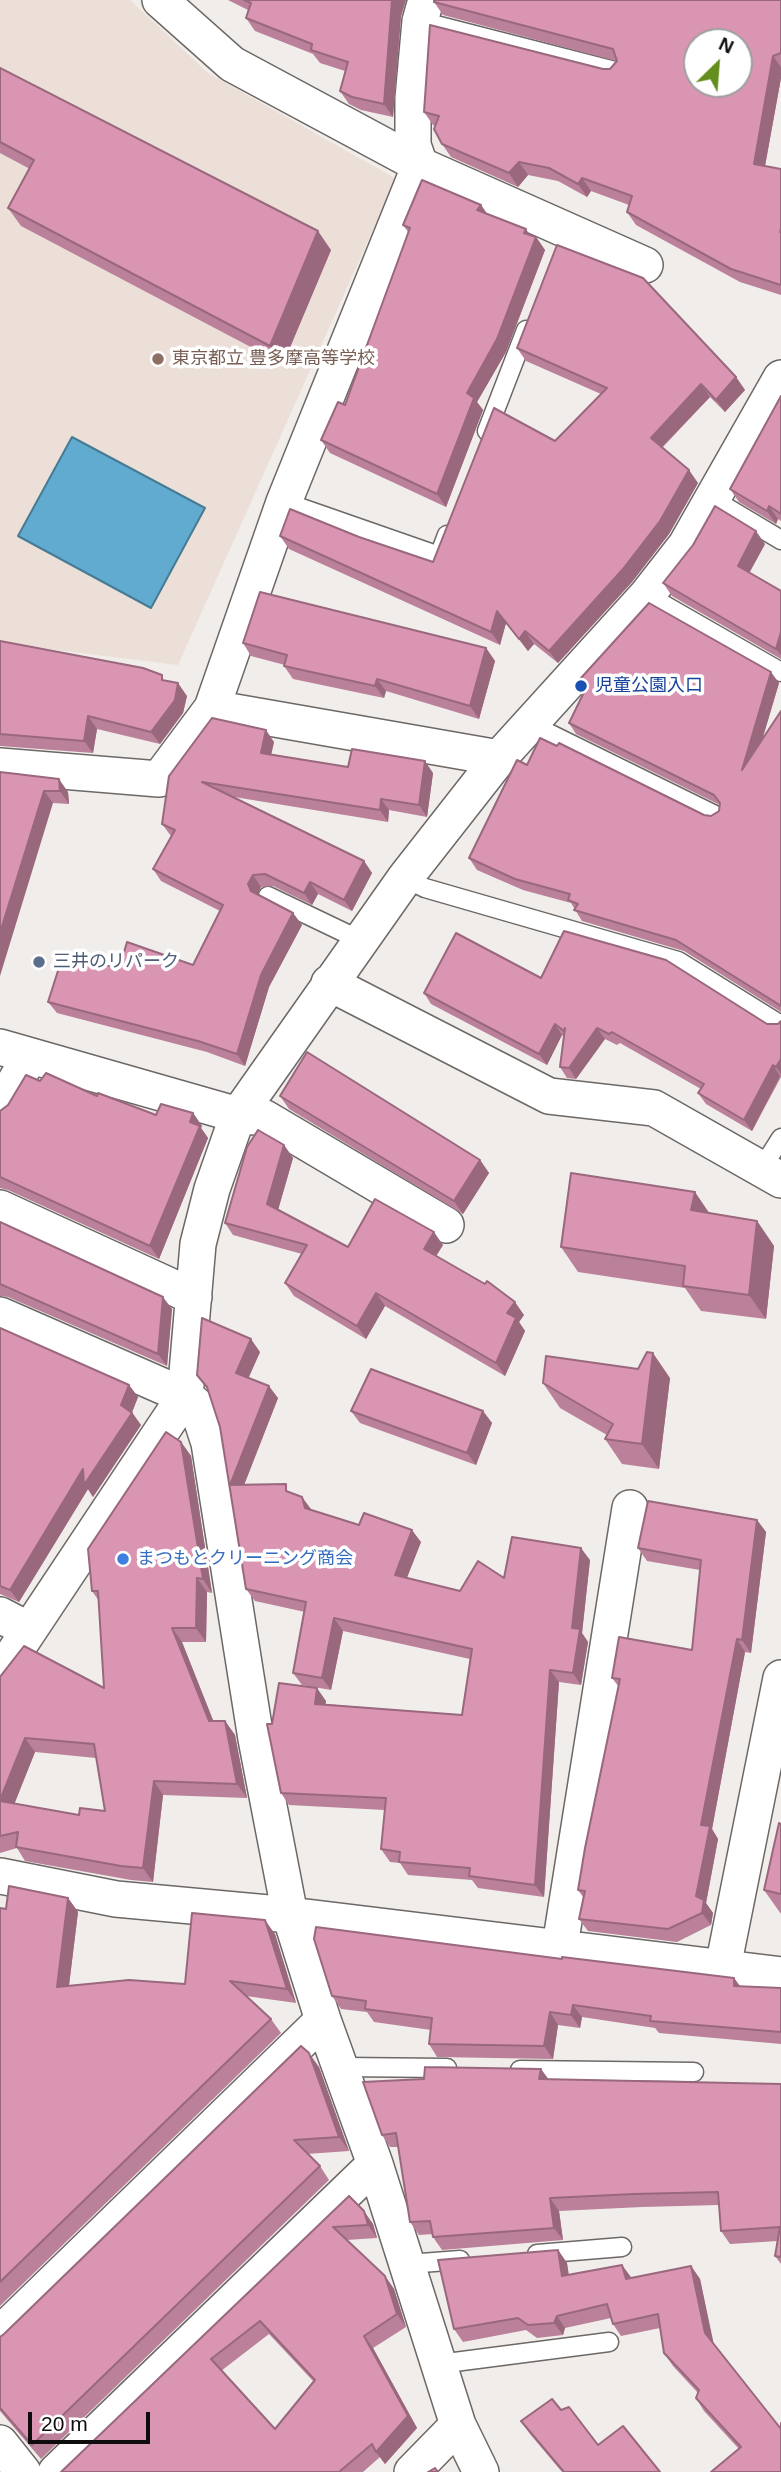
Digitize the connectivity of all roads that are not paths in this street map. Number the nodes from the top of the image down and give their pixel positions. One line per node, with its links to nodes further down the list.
1 (160, 0): 4 (street)
2 (423, 10): 3 (lane); 4 (street)
3 (615, 71)
4 (420, 165): 5 (street); 10 (street)
5 (645, 265)
6 (531, 317): 8 (lane)
7 (781, 378): 9 (street)
8 (482, 443)
9 (714, 500): 12 (lane); 13 (street)
10 (284, 502): 11 (lane); 15 (street)
11 (453, 518)
12 (781, 540)
13 (647, 594): 14 (lane); 16 (street)
14 (781, 672)
15 (212, 708): 17 (street); 18 (street)
16 (530, 724): 17 (street); 19 (lane)
17 (499, 758): 20 (street)
18 (0, 766)
19 (717, 816)
20 (405, 878): 22 (street); 24 (lane)
21 (268, 896): 22 (lane)
22 (362, 941): 23 (street)
23 (329, 983): 27 (street); 29 (street)
24 (781, 1025)
25 (14, 1053): 26 (street); 27 (street)
26 (0, 1107)
27 (238, 1115): 31 (street); 32 (street)
28 (781, 1138): 29 (lane)
29 (772, 1174)
30 (0, 1208): 32 (street)
31 (446, 1225)
32 (194, 1297): 34 (street)
33 (0, 1315): 34 (street)
34 (185, 1396): 36 (street); 40 (street)
35 (630, 1508): 41 (street)
36 (14, 1623): 37 (street)
37 (0, 1674)
38 (781, 1678): 42 (street)
39 (0, 1876): 40 (street)
40 (290, 1914): 41 (street); 44 (street)
41 (560, 1946): 42 (street)
42 (723, 1967): 43 (street)
43 (781, 1975)
44 (323, 2021): 45 (street); 54 (street)
45 (342, 2067): 46 (lane); 49 (street)
46 (464, 2069)
47 (505, 2069): 48 (lane)
48 (694, 2073)
49 (375, 2164): 53 (street); 60 (street)
50 (622, 2247): 51 (lane)
51 (515, 2255)
52 (475, 2259): 53 (lane)
53 (408, 2264): 56 (street)
54 (0, 2334)
55 (609, 2342): 56 (lane)
56 (439, 2364): 57 (street)
57 (458, 2425): 61 (street); 62 (street)
58 (0, 2443): 59 (street)
59 (23, 2472)
60 (56, 2472)
61 (412, 2472)
62 (481, 2472)

